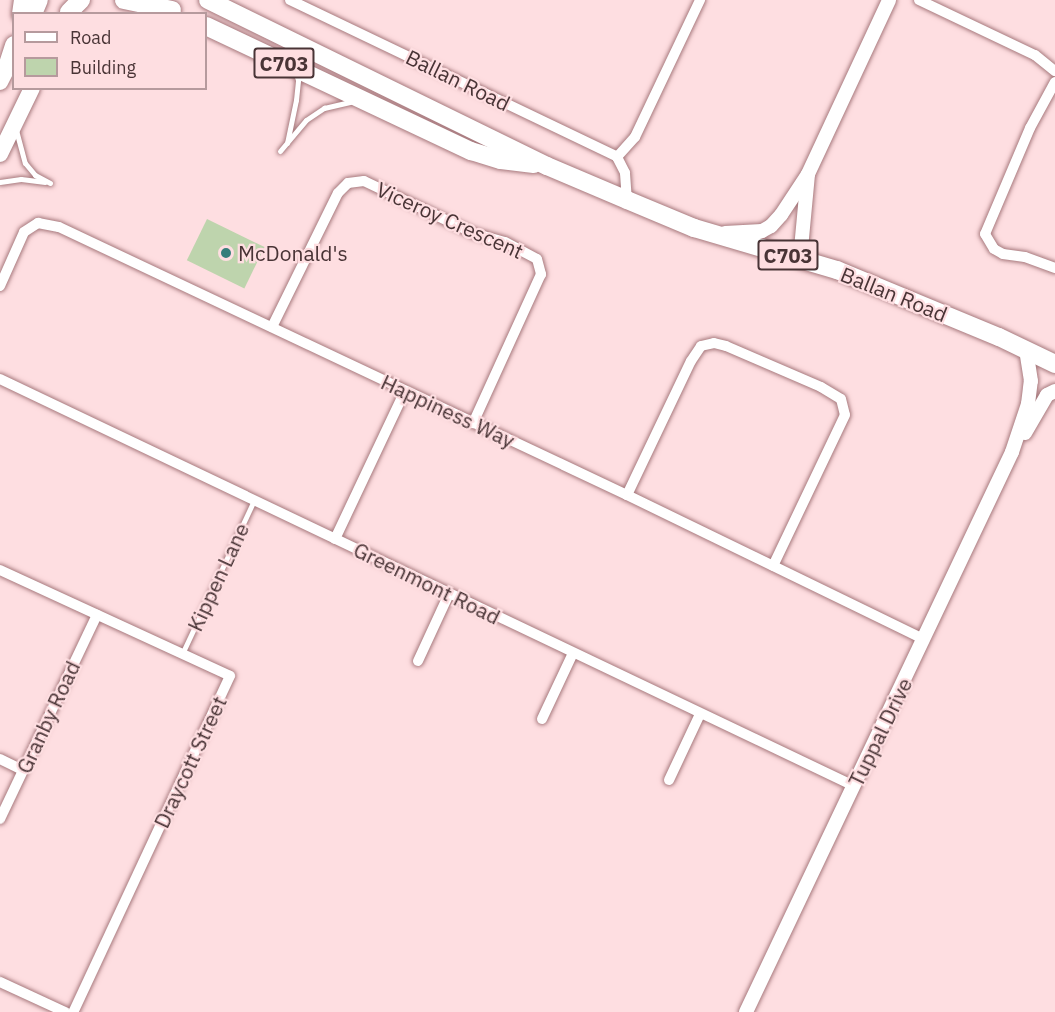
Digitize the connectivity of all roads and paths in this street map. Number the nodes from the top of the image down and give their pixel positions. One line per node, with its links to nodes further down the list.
1 (124, 0): 8 (main road)
2 (151, 0): 8 (main road)
3 (290, 0): 21 (street, Ballan Road)
4 (889, 0): 23 (street)
5 (919, 0): 12 (street)
6 (216, 1): 22 (main road, Ballan Road / C703)
7 (696, 2): 21 (street)
8 (176, 12)
9 (207, 26): 11 (main road, Ballan Road / C703)
10 (11, 59): 13 (main road)
11 (294, 68): 16 (main road, Ballan Road / C703); 18 (lane)
12 (1055, 71)
13 (0, 81)
14 (1055, 82): 28 (street)
15 (31, 90): 17 (main road)
16 (362, 100): 18 (lane); 22 (main road, Ballan Road / C703)
17 (15, 122): 20 (main road); 24 (lane)
18 (286, 144): 19 (lane)
19 (280, 151)
20 (0, 154)
21 (617, 156): 25 (street)
22 (547, 165): 25 (main road, Ballan Road / C703)
23 (808, 174): 26 (street); 27 (street)
24 (0, 182)
25 (627, 200): 26 (main road, Ballan Road / C703)
26 (712, 233): 27 (main road, Ballan Road / C703)
27 (800, 259): 31 (main road, Ballan Road / C703)
28 (1055, 268)
29 (0, 286): 30 (street, Happiness Way)
30 (272, 327): 34 (street, Happiness Way); 36 (street, Viceroy Crescent)
31 (1026, 350): 32 (main road, Ballan Road / C703); 37 (street, Tuppal Drive)
32 (1055, 364)
33 (0, 379): 39 (street, Greenmont Road)
34 (405, 391): 36 (street, Happiness Way); 40 (street)
35 (1055, 391): 37 (street, Tuppal Drive)
36 (473, 423): 38 (street, Happiness Way)
37 (1012, 452): 45 (street, Tuppal Drive)
38 (627, 495): 41 (street, Happiness Way); 41 (street)
39 (254, 500): 40 (street, Greenmont Road); 47 (lane, Kippen Lane)
40 (335, 539): 43 (street, Greenmont Road)
41 (773, 566): 45 (street, Happiness Way)
42 (0, 570): 44 (street, Draycott Street)
43 (449, 594): 46 (street, Greenmont Road); 48 (street)
44 (97, 615): 47 (street, Draycott Street); 52 (street, Granby Road)
45 (924, 639): 54 (street, Tuppal Drive)
46 (573, 653): 49 (street, Greenmont Road); 50 (street)
47 (182, 654): 58 (street, Draycott Street)
48 (418, 661)
49 (700, 714): 53 (street); 54 (street, Greenmont Road)
50 (542, 719)
51 (0, 759): 52 (street)
52 (23, 770): 55 (street, Granby Road)
53 (669, 780)
54 (854, 786): 59 (street, Tuppal Drive)
55 (0, 819)
56 (0, 982): 57 (street)
57 (65, 1012)
58 (74, 1012)
59 (746, 1012)

